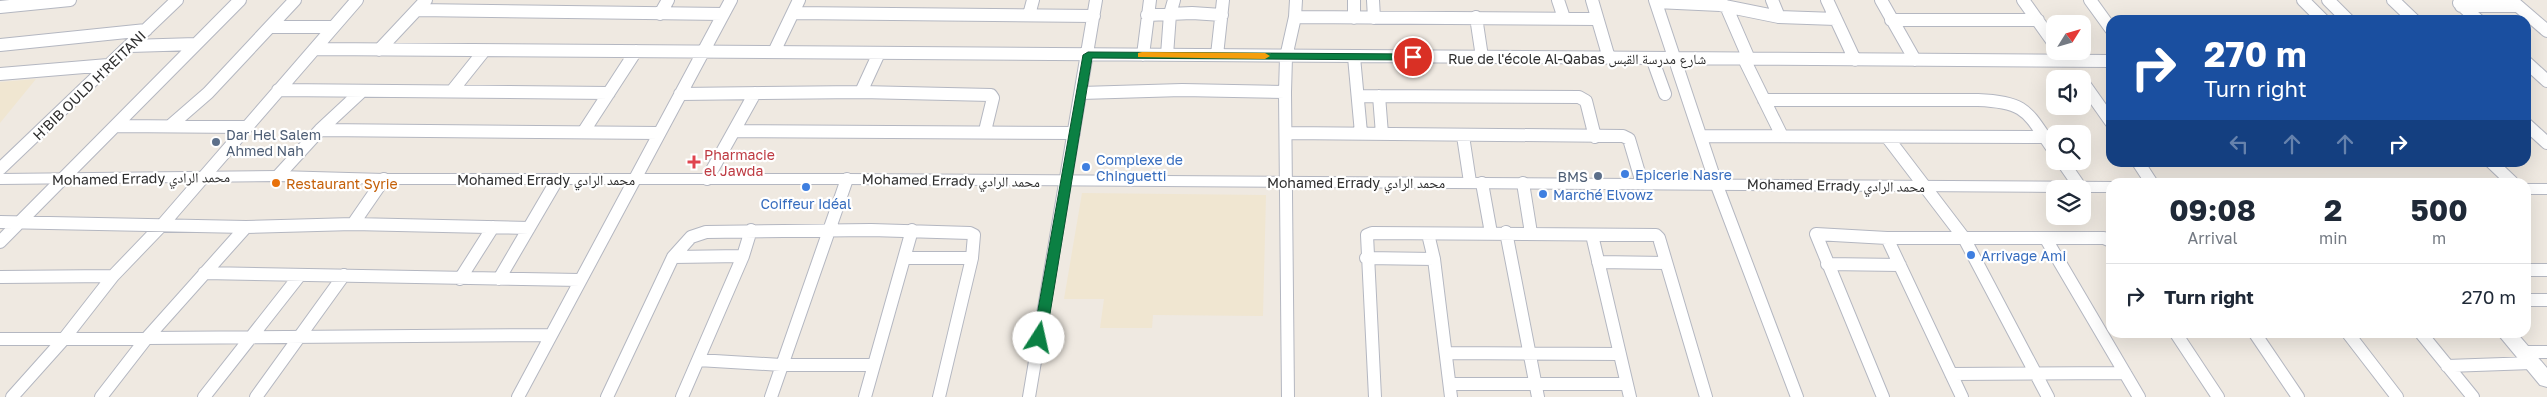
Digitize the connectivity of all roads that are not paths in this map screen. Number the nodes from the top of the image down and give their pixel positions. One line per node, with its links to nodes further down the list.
1 (70, 0): 32 (street)
2 (177, 0): 61 (street, H'BIB OULD H'REITANI)
3 (240, 0): 64 (street)
4 (295, 0): 59 (street)
5 (357, 0): 60 (street)
6 (426, 0): 33 (street)
7 (668, 0): 35 (street)
8 (731, 0): 36 (street)
9 (799, 0): 34 (street)
10 (1033, 0): 38 (street)
11 (1096, 0): 46 (street)
12 (1150, 0): 39 (street)
13 (1174, 0): 37 (street)
14 (1223, 0): 40 (street)
15 (1296, 0): 47 (street)
16 (1354, 0): 51 (street)
17 (1373, 0): 52 (street)
18 (1558, 0): 53 (street)
19 (1592, 0): 55 (street)
20 (1772, 0): 49 (street)
21 (1827, 0): 54 (street)
22 (1881, 0): 57 (street)
23 (2023, 0): 58 (street)
24 (2090, 0): 56 (street)
25 (2303, 0): 41 (street)
26 (2328, 0): 42 (street)
27 (2393, 0): 43 (street)
28 (1656, 1): 31 (street); 83 (street)
29 (2458, 3): 30 (street); 44 (street)
30 (2514, 3): 45 (street)
31 (1726, 6): 49 (street); 84 (street)
32 (0, 7)
33 (417, 10): 35 (street); 68 (street)
34 (794, 13): 38 (street); 72 (street)
35 (660, 14): 36 (street)
36 (723, 14): 71 (street)
37 (1170, 14): 39 (street); 40 (street); 76 (street)
38 (1029, 15): 46 (street)
39 (1147, 15): 75 (street)
40 (1222, 15): 77 (street)
41 (2318, 15)
42 (2343, 15)
43 (2409, 15)
44 (2472, 15)
45 (2528, 15)
46 (1094, 16): 74 (street)
47 (1295, 17): 51 (street); 78 (street)
48 (1476, 17): 52 (street); 53 (street); 80 (street)
49 (1780, 17): 54 (street)
50 (2531, 17): 63 (street)
51 (1354, 18): 52 (street)
52 (1374, 18)
53 (1564, 18): 55 (street)
54 (1836, 18): 85 (street)
55 (1597, 19): 81 (street)
56 (2106, 19)
57 (1891, 20): 58 (street); 86 (street)
58 (2038, 20): 62 (street)
59 (270, 27): 60 (street); 110 (street)
60 (333, 27): 67 (street)
61 (146, 30): 65 (street); 66 (street, H'BIB OULD H'REITANI)
62 (2046, 31)
63 (2547, 31)
64 (196, 44): 66 (street); 109 (street)
65 (0, 45)
66 (130, 46): 89 (street, H'BIB OULD H'REITANI)
67 (316, 49): 68 (street, Rue de l'école Al-Qabas شارع مدرسة القبس); 94 (street)
68 (379, 50): 69 (street, Rue de l'école Al-Qabas شارع مدرسة القبس)
69 (484, 51): 70 (street, Rue de l'école Al-Qabas شارع مدرسة القبس); 96 (street)
70 (636, 51): 71 (street, Rue de l'école Al-Qabas شارع مدرسة القبس); 99 (street)
71 (703, 52): 72 (street, Rue de l'école Al-Qabas شارع مدرسة القبس); 102 (street)
72 (774, 52): 73 (street, Rue de l'école Al-Qabas شارع مدرسة القبس)
73 (879, 53): 74 (street, Rue de l'école Al-Qabas شارع مدرسة القبس); 97 (street)
74 (1088, 55): 75 (street, Rue de l'école Al-Qabas شارع مدرسة القبس); 101 (street)
75 (1143, 55): 76 (street, Rue de l'école Al-Qabas شارع مدرسة القبس)
76 (1167, 55): 77 (street, Rue de l'école Al-Qabas شارع مدرسة القبس)
77 (1217, 55): 78 (street, Rue de l'école Al-Qabas شارع مدرسة القبس)
78 (1286, 57): 79 (street, Rue de l'école Al-Qabas شارع مدرسة القبس); 98 (street)
79 (1354, 57): 80 (street, Rue de l'école Al-Qabas شارع مدرسة القبس); 105 (street)
80 (1482, 58): 81 (street, Rue de l'école Al-Qabas شارع مدرسة القبس)
81 (1609, 58): 82 (street, Rue de l'école Al-Qabas شارع مدرسة القبس)
82 (1652, 58): 83 (street, Rue de l'école Al-Qabas شارع مدرسة القبس); 103 (street)
83 (1676, 58): 84 (street, Rue de l'école Al-Qabas شارع مدرسة القبس); 123 (street)
84 (1746, 59): 85 (street, Rue de l'école Al-Qabas شارع مدرسة القبس); 107 (street)
85 (1855, 60): 86 (street, Rue de l'école Al-Qabas شارع مدرسة القبس)
86 (1915, 60): 87 (street, Rue de l'école Al-Qabas شارع مدرسة القبس)
87 (2067, 61): 88 (street, Rue de l'école Al-Qabas شارع مدرسة القبس); 91 (street)
88 (2106, 61)
89 (108, 65): 92 (street); 132 (street, H'BIB OULD H'REITANI)
90 (2531, 67): 93 (street)
91 (2074, 70)
92 (0, 74)
93 (2547, 81)
94 (278, 90): 95 (street); 111 (street)
95 (362, 91): 96 (street); 113 (street)
96 (452, 91): 99 (street)
97 (861, 92): 100 (street); 116 (street)
98 (1285, 92): 101 (street); 119 (street)
99 (609, 93): 114 (street)
100 (755, 93): 102 (street); 115 (street)
101 (1081, 93): 118 (street)
102 (680, 94): 117 (street)
103 (1665, 94)
104 (2091, 94): 108 (street)
105 (1359, 96): 106 (street); 120 (street)
106 (1379, 96): 121 (street); 125 (street)
107 (1764, 100): 124 (street); 127 (street)
108 (2106, 115)
109 (114, 126): 110 (street); 138 (street)
110 (170, 126): 111 (street)
111 (246, 127): 133 (street)
112 (2531, 128): 129 (street)
113 (320, 130): 114 (street); 134 (street)
114 (584, 131): 117 (street)
115 (734, 131): 116 (street); 140 (street)
116 (985, 132): 118 (street)
117 (659, 133): 139 (street)
118 (1074, 133): 144 (street)
119 (1287, 133): 120 (street); 146 (street)
120 (1361, 133): 121 (street)
121 (1382, 134): 122 (street)
122 (1463, 136): 125 (street); 145 (street)
123 (1701, 136): 124 (street); 149 (street)
124 (1782, 136): 126 (street)
125 (1595, 137): 148 (street)
126 (1887, 137): 127 (street); 150 (street)
127 (2044, 137): 128 (street)
128 (2046, 140)
129 (2546, 142)
130 (2141, 167): 135 (street)
131 (2496, 167): 136 (street)
132 (0, 169)
133 (203, 176): 134 (street, Mohamed Errady محمد الرادي); 138 (street, Mohamed Errady محمد الرادي); 158 (street)
134 (278, 176): 142 (street, Mohamed Errady محمد الرادي)
135 (2148, 178)
136 (2508, 178)
137 (0, 179): 138 (street, Mohamed Errady محمد الرادي)
138 (60, 179): 157 (street)
139 (635, 179): 140 (street, Mohamed Errady محمد الرادي); 143 (street, Mohamed Errady محمد الرادي); 195 (street)
140 (707, 179): 141 (street, Mohamed Errady محمد الرادي)
141 (846, 179): 144 (street, Mohamed Errady محمد الرادي); 164 (street)
142 (384, 180): 143 (street, Mohamed Errady محمد الرادي); 159 (street)
143 (557, 180): 162 (street)
144 (1066, 182): 146 (street, Mohamed Errady محمد الرادي); 235 (street)
145 (1476, 182): 146 (street, Mohamed Errady محمد الرادي); 147 (street, Mohamed Errady محمد الرادي); 167 (street)
146 (1287, 183): 236 (street)
147 (1523, 183): 148 (street, Mohamed Errady محمد الرادي); 168 (street)
148 (1642, 183): 149 (street, Mohamed Errady محمد الرادي)
149 (1716, 183): 150 (street, Mohamed Errady محمد الرادي); 239 (street)
150 (1924, 186): 151 (street, Mohamed Errady محمد الرادي); 172 (street)
151 (2046, 187)
152 (2091, 187): 153 (street, Mohamed Errady محمد الرادي)
153 (2106, 187)
154 (2531, 189): 155 (street)
155 (2547, 189)
156 (0, 222): 157 (street)
157 (19, 222): 158 (street); 175 (street)
158 (163, 224): 160 (street); 190 (street)
159 (353, 224): 160 (street); 161 (street)
160 (246, 227): 188 (street)
161 (493, 227): 162 (street); 193 (street)
162 (529, 228): 194 (street)
163 (751, 230): 164 (street); 176 (street); 177 (street)
164 (828, 230): 165 (street); 215 (street)
165 (912, 230): 178 (street); 179 (street)
166 (1506, 232): 167 (street); 168 (street); 211 (street)
167 (1490, 233): 169 (street)
168 (1531, 233): 170 (street)
169 (1428, 234): 180 (street); 181 (street)
170 (1592, 236): 182 (street); 183 (street)
171 (1887, 238): 172 (street); 184 (street); 185 (street)
172 (1964, 238): 173 (street); 220 (street)
173 (2046, 238): 174 (street); 218 (street)
174 (2106, 239)
175 (0, 242)
176 (743, 256): 177 (street); 214 (street)
177 (673, 257): 230 (street)
178 (906, 258): 179 (street); 216 (street)
179 (972, 258): 234 (street)
180 (1366, 258): 181 (street); 237 (street)
181 (1434, 259): 210 (street)
182 (1598, 262): 183 (street); 212 (street)
183 (1666, 263): 238 (street)
184 (1827, 264): 185 (street); 240 (street)
185 (1900, 265): 219 (street)
186 (2531, 270): 187 (street)
187 (2547, 270)
188 (204, 273): 189 (street); 207 (street)
189 (300, 275): 191 (street); 199 (street)
190 (113, 276): 192 (street); 208 (street)
191 (344, 276): 193 (street); 200 (street)
192 (0, 277)
193 (460, 279): 194 (street)
194 (499, 279): 195 (street)
195 (580, 280): 198 (street)
196 (2531, 300): 197 (street)
197 (2547, 300)
198 (551, 335): 200 (street); 229 (street)
199 (251, 338): 200 (street); 207 (street); 227 (street)
200 (297, 338): 228 (street)
201 (2179, 338): 244 (street)
202 (2258, 338): 245 (street)
203 (2352, 338): 246 (street)
204 (2425, 338): 217 (street)
205 (2510, 338): 213 (street)
206 (0, 339): 208 (street)
207 (146, 339): 208 (street); 226 (street)
208 (63, 340): 225 (street)
209 (2547, 352): 213 (street)
210 (1446, 353): 211 (street); 222 (street)
211 (1530, 353): 212 (street); 223 (street)
212 (1620, 354): 224 (street)
213 (2527, 358): 217 (street); 221 (street)
214 (698, 360): 215 (street); 231 (street)
215 (781, 365): 216 (street); 232 (street)
216 (874, 365): 233 (street)
217 (2447, 366): 247 (street)
218 (2125, 373): 220 (street); 243 (street)
219 (1951, 374): 220 (street); 241 (street)
220 (2036, 374): 242 (street)
221 (2547, 380)
222 (1451, 391): 223 (street)
223 (1537, 391): 224 (street)
224 (1629, 391)
225 (8, 396)
226 (101, 397)
227 (204, 397)
228 (256, 397)
229 (518, 397)
230 (607, 397)
231 (682, 397)
232 (771, 397)
233 (865, 397)
234 (939, 397)
235 (1029, 397)
236 (1288, 397)
237 (1375, 397)
238 (1706, 397)
239 (1797, 397)
240 (1883, 397)
241 (1962, 397)
242 (2048, 397)
243 (2139, 397)
244 (2218, 397)
245 (2298, 397)
246 (2397, 397)
247 (2473, 397)

